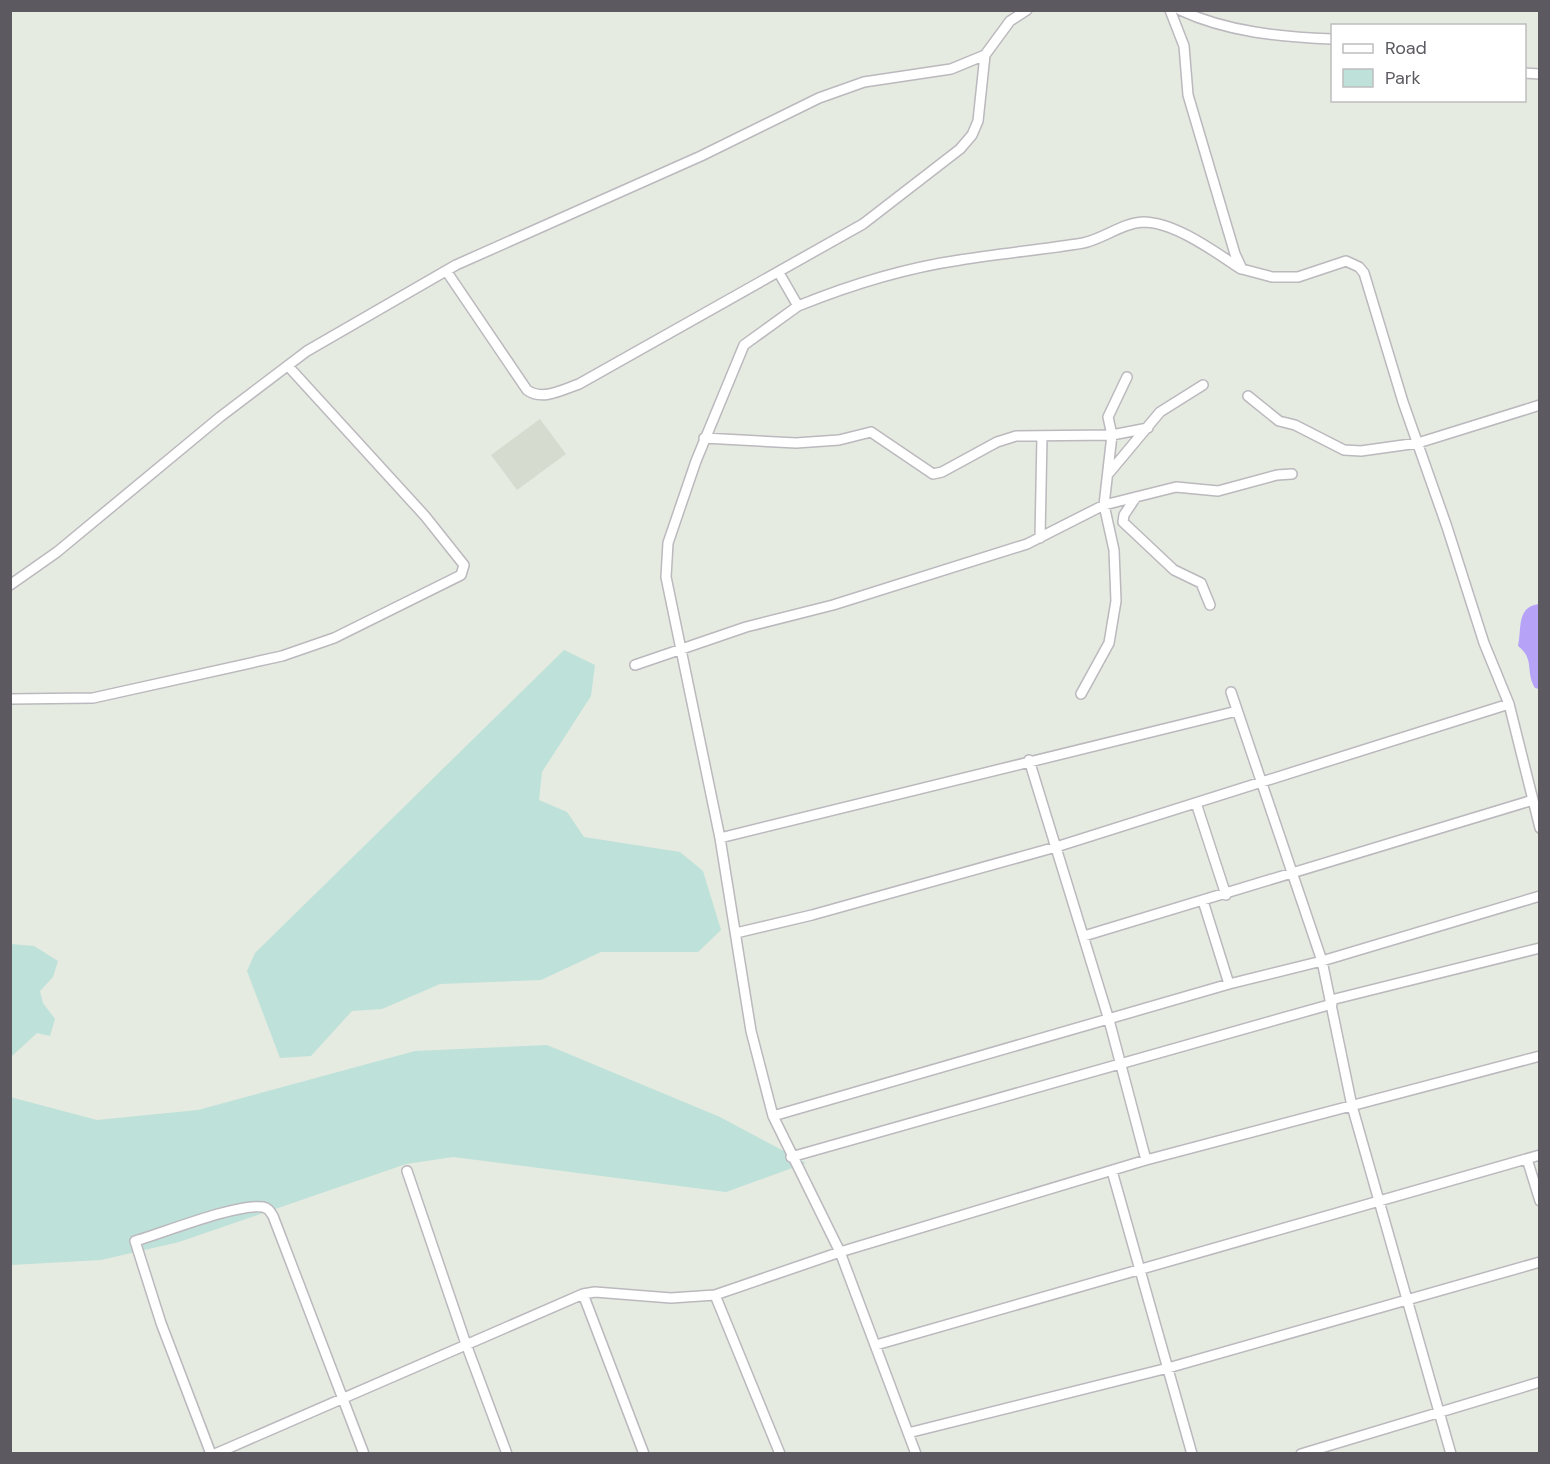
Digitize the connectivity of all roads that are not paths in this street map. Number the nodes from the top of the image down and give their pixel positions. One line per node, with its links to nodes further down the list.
1 (1027, 10): 5 (street)
2 (1170, 10): 6 (street)
3 (1180, 10): 4 (street)
4 (1331, 39)
5 (985, 55): 7 (street); 8 (street)
6 (1242, 269): 9 (street); 19 (street)
7 (447, 272): 8 (street); 10 (street)
8 (779, 273): 9 (street)
9 (798, 306): 18 (street)
10 (288, 366): 25 (street); 31 (street)
11 (1126, 377): 16 (street)
12 (1203, 385): 15 (street)
13 (1248, 396): 19 (street)
14 (1539, 405): 19 (street)
15 (1148, 428): 16 (street); 20 (street)
16 (1112, 435): 17 (street); 20 (street)
17 (1042, 436): 18 (street); 24 (street)
18 (704, 438): 27 (street)
19 (1418, 443): 32 (street)
20 (1109, 473): 23 (street)
21 (1292, 474): 22 (street)
22 (1136, 497): 23 (street); 26 (street)
23 (1104, 505): 24 (street); 30 (street)
24 (1040, 538): 27 (street)
25 (10, 585)
26 (1210, 605)
27 (683, 651): 28 (street); 39 (street)
28 (635, 665)
29 (1231, 692): 33 (street)
30 (1081, 694)
31 (10, 699)
32 (1509, 704): 35 (street); 36 (street)
33 (1237, 711): 34 (street); 35 (street)
34 (1029, 760): 39 (street); 40 (street)
35 (1263, 782): 37 (street); 41 (street)
36 (1533, 800): 38 (street); 41 (street)
37 (1196, 803): 40 (street); 42 (street)
38 (1539, 828)
39 (720, 838): 45 (street)
40 (1056, 847): 45 (street); 46 (street)
41 (1292, 874): 42 (street); 48 (street)
42 (1226, 895): 44 (street)
43 (1539, 896): 48 (street)
44 (1203, 902): 46 (street); 49 (street)
45 (736, 933): 55 (street)
46 (1084, 936): 51 (street)
47 (1539, 948): 50 (street)
48 (1322, 961): 49 (street); 50 (street)
49 (1230, 984): 51 (street)
50 (1332, 1002): 53 (street); 54 (street)
51 (1109, 1020): 53 (street); 55 (street)
52 (1539, 1056): 54 (street)
53 (1120, 1063): 57 (street); 59 (street)
54 (1352, 1106): 59 (street); 63 (street)
55 (773, 1116): 57 (street)
56 (1539, 1155): 58 (street)
57 (791, 1157): 64 (street)
58 (1527, 1159): 62 (street); 63 (street)
59 (1146, 1160): 61 (street)
60 (407, 1171): 70 (street)
61 (1112, 1171): 64 (street); 66 (street)
62 (1539, 1201)
63 (1379, 1202): 66 (street); 69 (street)
64 (840, 1252): 68 (street); 71 (street)
65 (1539, 1262): 69 (street)
66 (1140, 1270): 71 (street); 72 (street)
67 (583, 1294): 68 (street); 70 (street); 80 (street)
68 (715, 1295): 81 (street)
69 (1407, 1299): 72 (street); 75 (street)
70 (466, 1344): 74 (street); 79 (street)
71 (876, 1346): 76 (street)
72 (1168, 1368): 76 (street); 83 (street)
73 (1539, 1382): 75 (street)
74 (342, 1399): 77 (street); 77 (street); 78 (street)
75 (1440, 1411): 84 (street); 85 (street)
76 (908, 1433): 82 (street)
77 (213, 1454)
78 (364, 1454)
79 (507, 1454)
80 (644, 1454)
81 (780, 1454)
82 (916, 1454)
83 (1192, 1454)
84 (1301, 1454)
85 (1451, 1454)

